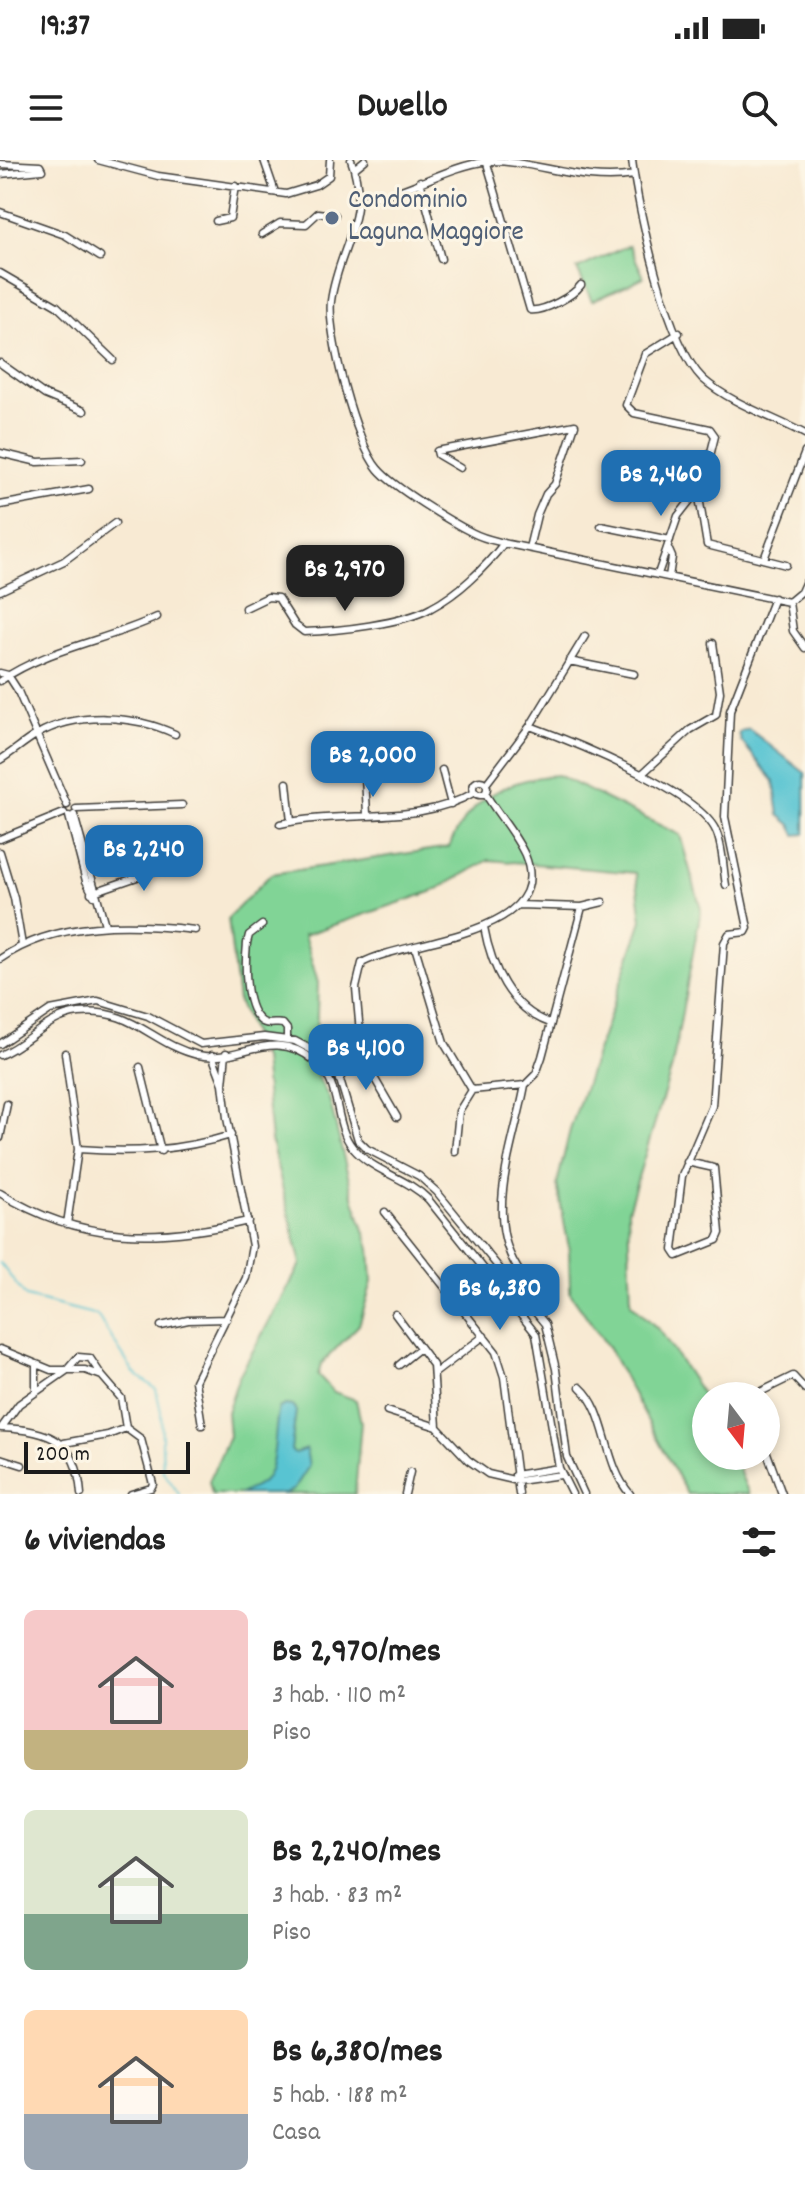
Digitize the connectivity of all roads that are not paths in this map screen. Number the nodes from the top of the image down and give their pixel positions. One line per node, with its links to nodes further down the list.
1 (98, 160): 15 (street)
2 (264, 160): 16 (street)
3 (330, 160): 16 (street)
4 (351, 160): 10 (street)
5 (365, 160): 10 (street)
6 (556, 160): 11 (street)
7 (632, 160): 13 (street)
8 (486, 161): 11 (street); 14 (street); 25 (street)
9 (0, 164): 12 (street)
10 (354, 169): 17 (street)
11 (554, 171): 13 (street)
12 (0, 174)
13 (634, 175): 26 (street)
14 (420, 181): 17 (street); 23 (street)
15 (235, 186): 16 (street); 20 (street)
16 (275, 192)
17 (358, 200): 44 (street)
18 (0, 212): 22 (street)
19 (335, 215): 21 (street)
20 (216, 221)
21 (262, 234)
22 (100, 257)
23 (441, 259)
24 (0, 273): 27 (street)
25 (581, 285)
26 (679, 333): 31 (street); 39 (street)
27 (113, 360)
28 (0, 363): 29 (street)
29 (84, 411)
30 (560, 430): 32 (street); 32 (street); 36 (street)
31 (805, 434)
32 (569, 439): 45 (street)
33 (805, 452): 47 (street)
34 (0, 453): 35 (street)
35 (82, 460)
36 (460, 468)
37 (614, 468): 39 (street)
38 (89, 489): 40 (street)
39 (699, 490): 43 (street); 47 (street)
40 (0, 505)
41 (115, 523): 52 (street)
42 (601, 526): 43 (street)
43 (670, 540): 46 (street)
44 (504, 543): 45 (street); 55 (street)
45 (529, 548): 49 (street)
46 (668, 548): 49 (street); 50 (street)
47 (764, 559): 48 (street)
48 (786, 565)
49 (658, 574): 50 (street)
50 (669, 577): 53 (street)
51 (805, 583): 54 (street)
52 (0, 591)
53 (774, 598): 54 (street); 123 (street)
54 (789, 602): 59 (street)
55 (245, 608)
56 (157, 617): 61 (street)
57 (585, 636): 60 (street)
58 (713, 643): 69 (street)
59 (805, 648)
60 (569, 661): 62 (street); 64 (street)
61 (4, 674): 63 (street); 65 (street)
62 (634, 674)
63 (0, 681)
64 (530, 726): 69 (street); 72 (street)
65 (37, 734): 66 (street); 67 (street); 77 (street)
66 (175, 734)
67 (0, 760)
68 (442, 770): 75 (street)
69 (642, 774): 84 (street)
70 (365, 776): 78 (street)
71 (287, 783): 79 (street)
72 (486, 784): 73 (street); 74 (street)
73 (475, 792): 74 (street); 75 (street)
74 (485, 793): 87 (street)
75 (451, 804): 78 (street)
76 (182, 805): 77 (street)
77 (70, 812): 81 (street); 85 (street)
78 (367, 814): 79 (street)
79 (291, 822): 80 (street)
80 (280, 824)
81 (0, 839)
82 (0, 852): 93 (street)
83 (186, 860): 85 (street)
84 (726, 885)
85 (95, 895): 89 (street)
86 (603, 902): 88 (street)
87 (518, 905): 88 (street); 91 (street)
88 (582, 907): 97 (street)
89 (105, 925): 92 (street); 93 (street)
90 (262, 925): 101 (street)
91 (484, 927): 94 (street); 97 (street)
92 (195, 930)
93 (22, 945): 95 (street)
94 (415, 947): 103 (street); 115 (street)
95 (0, 959)
96 (152, 1018): 98 (street); 99 (street); 102 (street)
97 (550, 1023): 113 (street)
98 (166, 1025): 100 (street); 101 (street)
99 (147, 1029): 100 (street); 106 (street)
100 (158, 1035): 107 (street)
101 (287, 1039): 108 (street)
102 (0, 1044)
103 (358, 1050): 108 (street); 111 (street); 117 (street)
104 (65, 1053): 120 (street)
105 (226, 1053): 107 (street); 109 (street); 112 (street)
106 (0, 1055)
107 (212, 1055): 112 (street)
108 (323, 1056): 109 (street); 111 (street)
109 (313, 1059): 114 (street)
110 (140, 1067): 121 (street)
111 (340, 1080): 114 (street); 128 (street)
112 (223, 1084): 118 (street)
113 (525, 1085): 115 (street); 130 (street)
114 (333, 1087): 129 (street)
115 (472, 1090): 122 (street)
116 (7, 1104): 119 (street)
117 (397, 1117)
118 (231, 1135): 121 (street); 126 (street)
119 (0, 1138)
120 (78, 1149): 121 (street); 127 (street)
121 (161, 1151)
122 (455, 1152)
123 (687, 1162): 123 (street)
124 (0, 1193): 127 (street)
125 (385, 1212): 134 (street)
126 (248, 1221): 127 (street); 132 (street)
127 (67, 1224)
128 (478, 1243): 129 (street); 151 (street)
129 (470, 1250): 152 (street)
130 (536, 1290)
131 (395, 1314): 135 (street)
132 (227, 1319): 133 (street); 147 (street)
133 (161, 1326)
134 (484, 1336): 140 (street); 159 (street)
135 (420, 1348): 138 (street); 140 (street)
136 (0, 1349): 137 (street)
137 (36, 1365): 139 (street); 145 (street)
138 (399, 1365)
139 (66, 1371): 141 (street); 141 (street); 145 (street)
140 (435, 1373): 148 (street)
141 (102, 1376): 150 (street)
142 (780, 1382): 144 (street)
143 (580, 1387): 165 (street)
144 (805, 1389)
145 (36, 1391): 149 (street)
146 (387, 1411): 148 (street)
147 (202, 1425)
148 (437, 1427): 159 (street)
149 (1, 1428): 153 (street)
150 (126, 1428): 153 (street); 162 (street)
151 (563, 1434): 152 (street); 160 (street)
152 (553, 1436): 158 (street)
153 (64, 1443): 161 (street)
154 (0, 1458): 155 (street)
155 (22, 1465)
156 (773, 1470): 166 (street)
157 (410, 1472): 163 (street)
158 (560, 1472): 159 (street); 160 (street)
159 (515, 1477): 164 (street)
160 (578, 1493)
161 (81, 1494)
162 (131, 1494)
163 (405, 1494)
164 (519, 1494)
165 (630, 1494)
166 (782, 1494)

